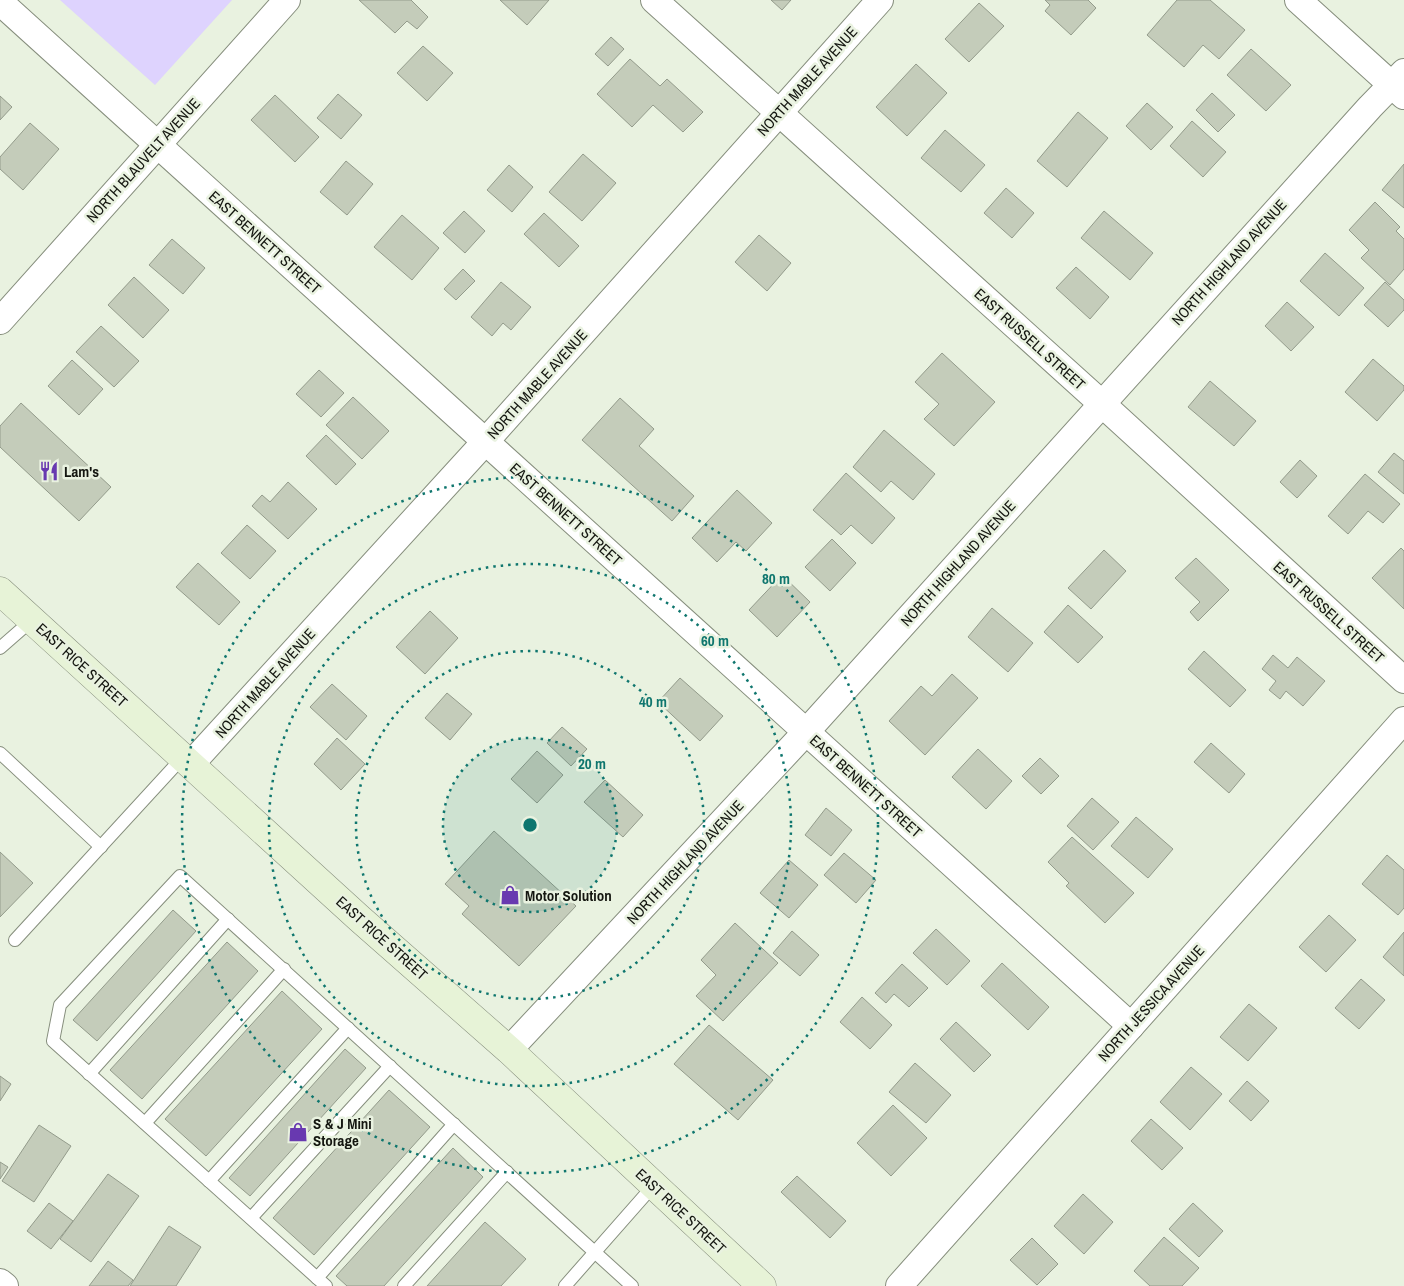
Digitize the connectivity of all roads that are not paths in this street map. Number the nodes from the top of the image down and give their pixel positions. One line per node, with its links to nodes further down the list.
1 (287, 0): 8 (street, NORTH BLAUVELT AVENUE)
2 (654, 0): 7 (street, EAST RUSSELL STREET)
3 (880, 0): 7 (street, NORTH MABLE AVENUE)
4 (1298, 0): 6 (street)
5 (0, 2): 8 (street, EAST BENNETT STREET)
6 (1400, 84): 10 (street, NORTH HIGHLAND AVENUE)
7 (778, 113): 10 (street, EAST RUSSELL STREET); 11 (street, NORTH MABLE AVENUE)
8 (158, 145): 9 (street, NORTH BLAUVELT AVENUE); 11 (street, EAST BENNETT STREET)
9 (0, 320)
10 (1101, 404): 15 (street, EAST RUSSELL STREET); 17 (street, NORTH HIGHLAND AVENUE)
11 (485, 442): 17 (street, EAST BENNETT STREET); 19 (street, NORTH MABLE AVENUE)
12 (0, 591): 13 (main road, EAST RICE STREET)
13 (32, 620): 14 (lane); 19 (main road, EAST RICE STREET)
14 (0, 648)
15 (1404, 680)
16 (1404, 720): 24 (street, NORTH JESSICA AVENUE)
17 (806, 732): 24 (street, EAST BENNETT STREET); 26 (street, NORTH HIGHLAND AVENUE)
18 (0, 753): 20 (lane)
19 (187, 761): 20 (lane); 26 (main road, EAST RICE STREET)
20 (101, 847): 22 (lane)
21 (228, 919): 23 (lane); 28 (lane); 28 (lane)
22 (15, 940)
23 (284, 970): 25 (lane); 29 (lane)
24 (1131, 1026): 43 (street, NORTH JESSICA AVENUE)
25 (348, 1028): 27 (lane); 32 (lane)
26 (509, 1050): 33 (main road, EAST RICE STREET)
27 (390, 1066): 30 (lane); 34 (lane)
28 (90, 1074): 29 (lane)
29 (145, 1123): 32 (lane)
30 (454, 1124): 31 (lane); 37 (lane)
31 (507, 1172): 35 (lane); 40 (lane)
32 (210, 1181): 34 (lane)
33 (653, 1186): 35 (lane); 42 (main road, EAST RICE STREET)
34 (251, 1218): 37 (lane)
35 (595, 1252): 38 (lane); 41 (lane)
36 (0, 1282): 39 (street)
37 (322, 1282)
38 (571, 1284)
39 (5, 1286)
40 (404, 1286)
41 (632, 1286)
42 (762, 1286)
43 (899, 1286)

